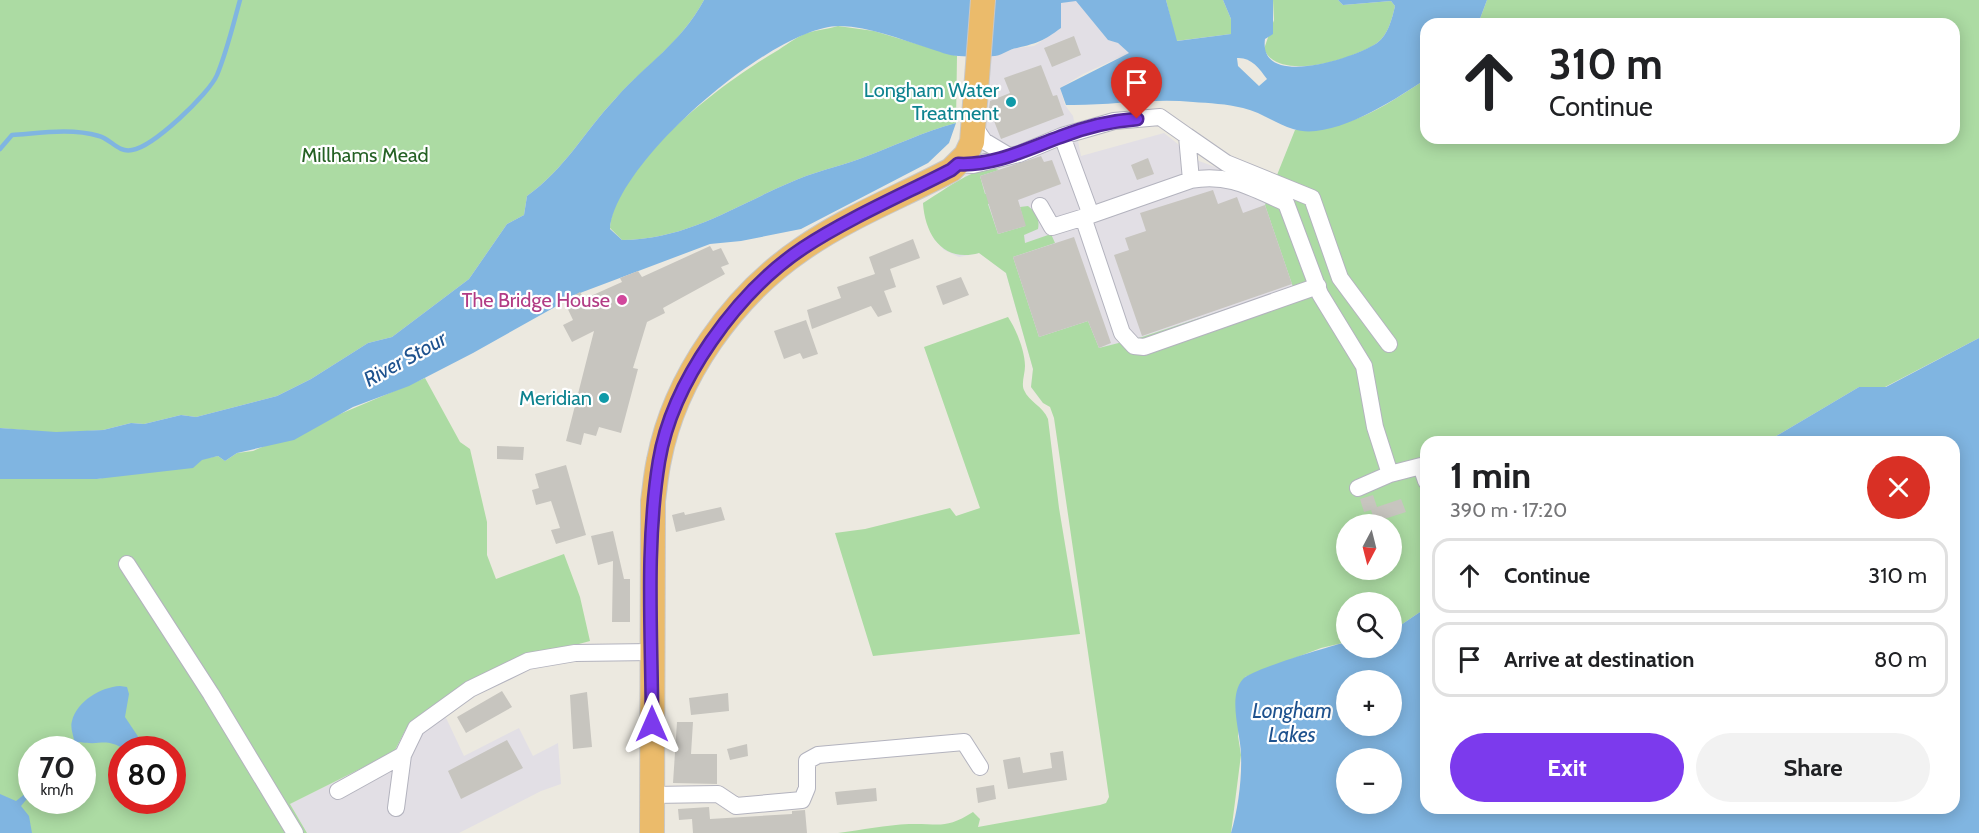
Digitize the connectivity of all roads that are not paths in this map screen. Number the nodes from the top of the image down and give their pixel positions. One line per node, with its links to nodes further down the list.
1 (983, 0): 2 (highway)
2 (974, 126): 5 (lane); 6 (highway)
3 (1062, 136): 4 (lane); 5 (lane); 9 (lane)
4 (1186, 136): 7 (lane); 11 (lane)
5 (1009, 156): 6 (lane)
6 (958, 164): 16 (highway)
7 (1191, 180): 9 (lane); 10 (lane)
8 (1040, 206): 9 (lane)
9 (1087, 216): 10 (lane)
10 (1318, 286): 13 (lane)
11 (1389, 345)
12 (1420, 466): 13 (lane)
13 (1390, 474): 14 (lane)
14 (1358, 488)
15 (127, 564): 22 (lane)
16 (651, 652): 17 (lane); 20 (highway)
17 (403, 755): 19 (lane); 21 (lane)
18 (980, 766): 20 (lane)
19 (338, 791)
20 (652, 795): 23 (highway)
21 (396, 808)
22 (296, 833)
23 (652, 833)

